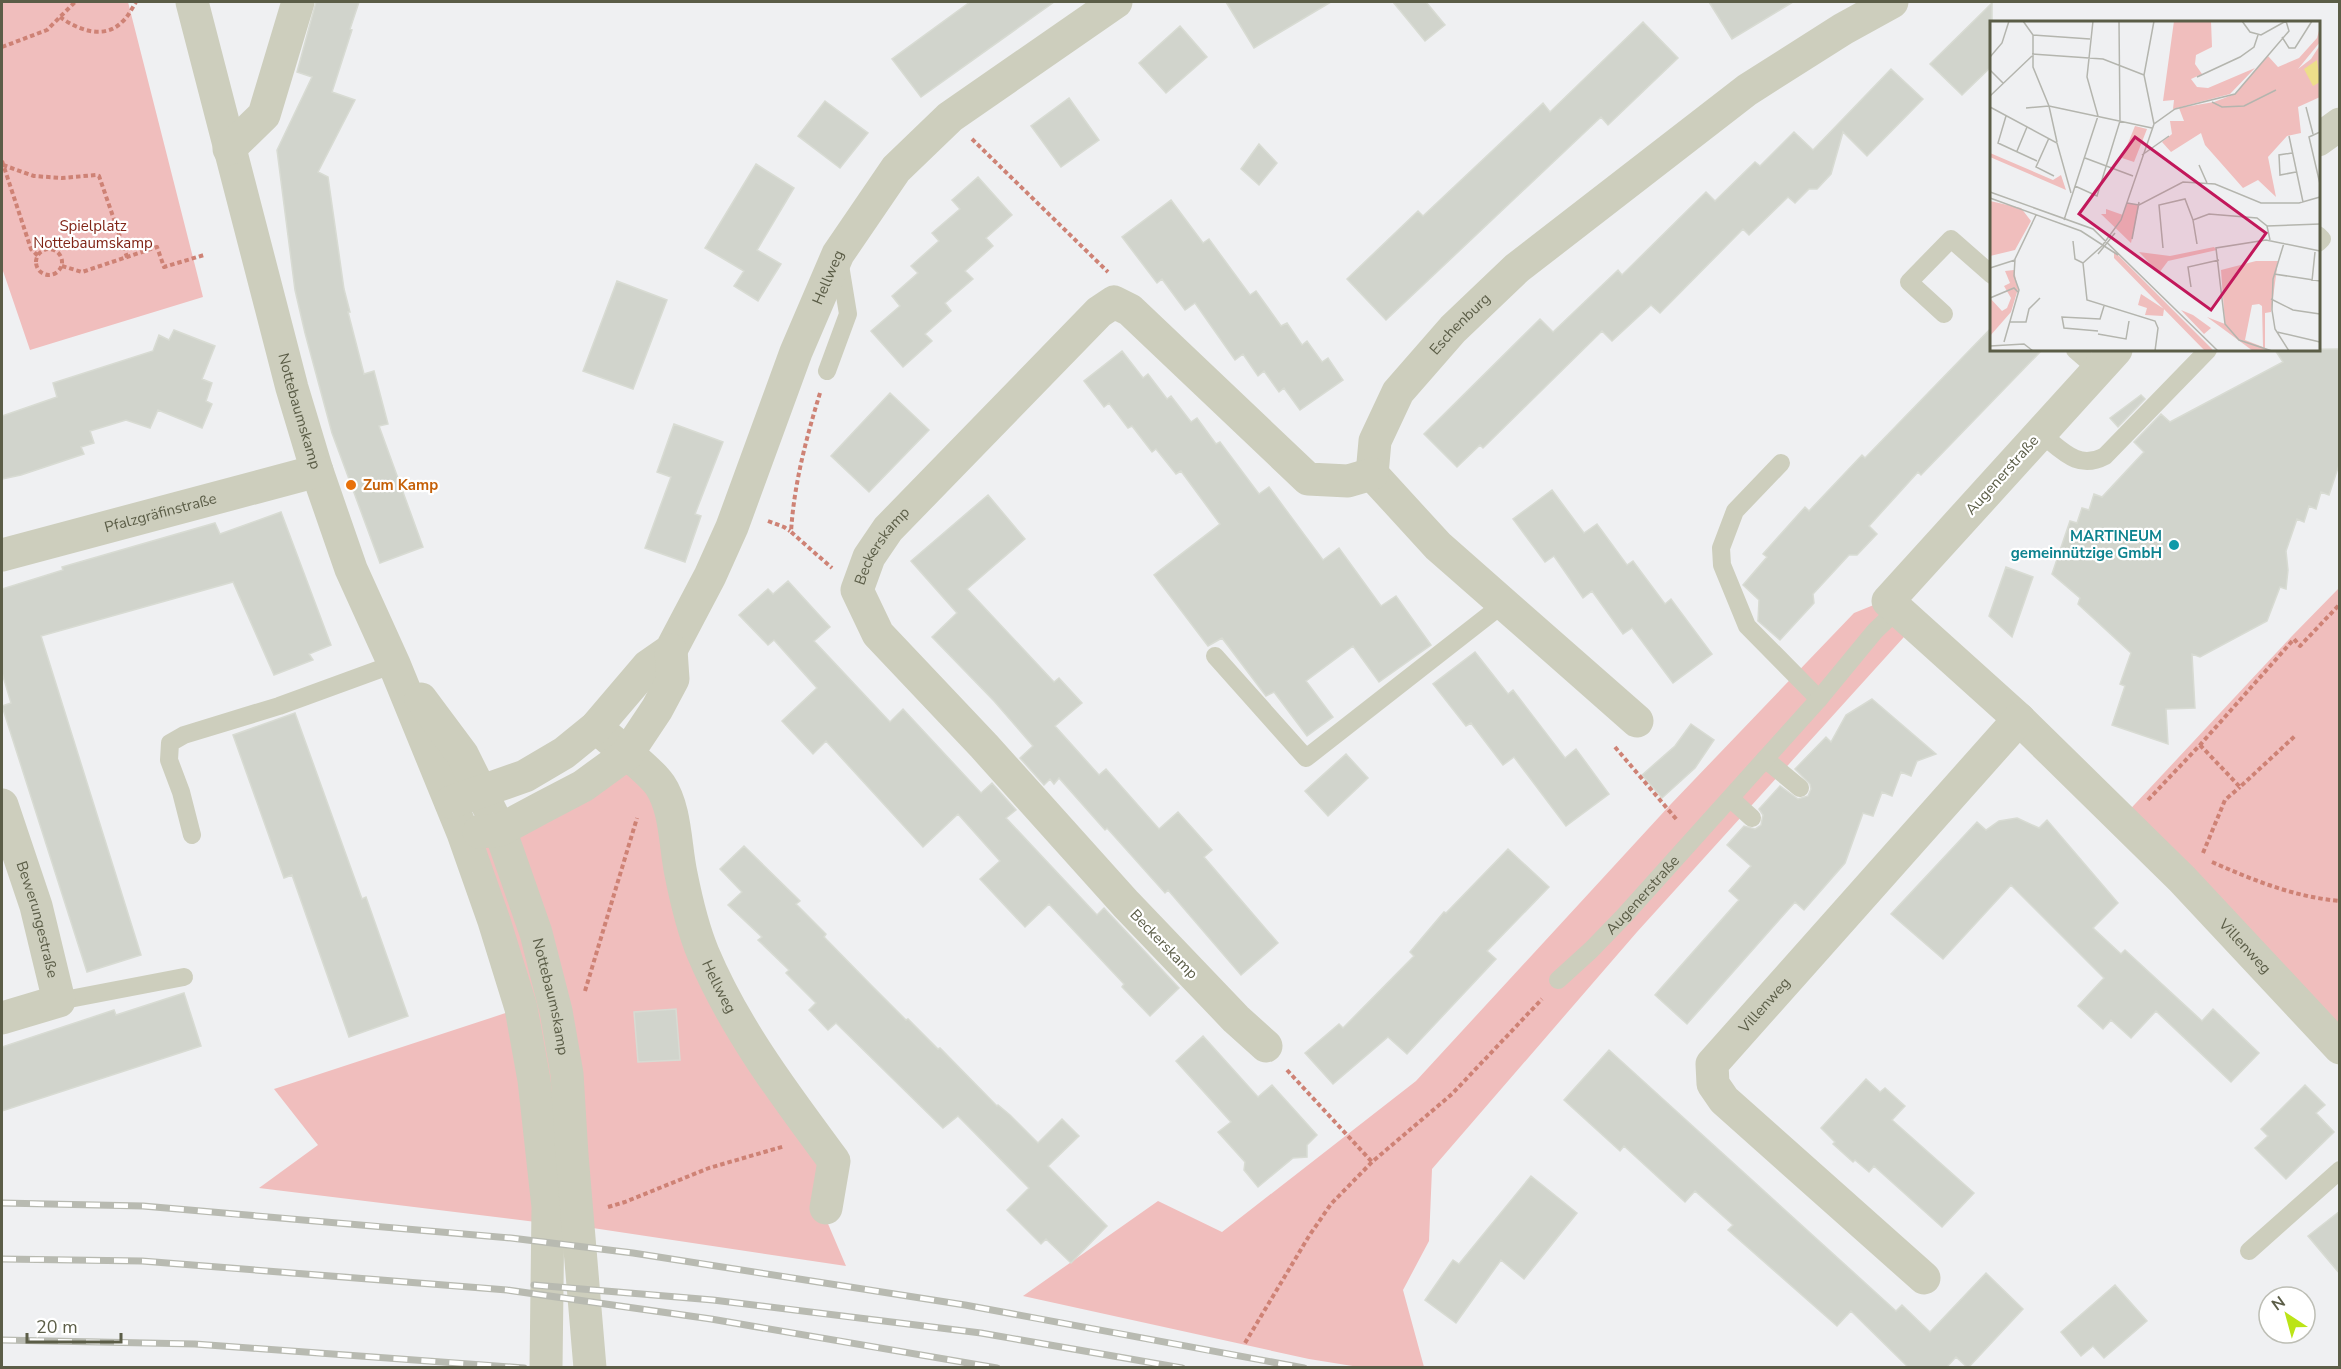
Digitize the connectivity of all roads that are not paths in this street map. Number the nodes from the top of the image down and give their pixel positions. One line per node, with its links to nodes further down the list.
1 (192, 2): 7 (street, Nottebaumskamp)
2 (298, 2): 7 (street)
3 (1116, 2): 8 (street, Hellweg)
4 (1892, 2): 17 (street, Eschenburg)
5 (2340, 124): 6 (street)
6 (2320, 139)
7 (229, 149): 16 (street, Nottebaumskamp)
8 (838, 254): 13 (lane); 21 (street, Hellweg)
9 (1990, 273): 10 (lane)
10 (1944, 314)
11 (2197, 353): 14 (lane)
12 (2096, 356): 14 (street, Augenerstraße)
13 (827, 371)
14 (2040, 433): 20 (street, Augenerstraße)
15 (1781, 463): 24 (lane)
16 (317, 471): 18 (street, Pfalzgräfinstraße); 23 (street, Nottebaumskamp)
17 (1372, 474): 19 (street); 42 (street, Beckerskamp)
18 (2, 555)
19 (1503, 604): 22 (lane); 26 (street)
20 (1892, 605): 24 (lane, Augenerstraße); 25 (street, Villenweg)
21 (671, 650): 27 (street, Hellweg); 29 (street)
22 (1215, 656)
23 (394, 664): 31 (street, Nottebaumskamp); 37 (lane)
24 (1819, 699): 28 (lane, Augenerstraße)
25 (2019, 719): 43 (street, Villenweg); 47 (street, Villenweg)
26 (1637, 721)
27 (596, 727): 29 (street, Hellweg); 31 (street, Hellweg)
28 (1765, 759): 30 (lane); 32 (lane, Augenerstraße)
29 (638, 764): 35 (street); 45 (street, Hellweg)
30 (1800, 788)
31 (466, 797): 35 (street, Nottebaumskamp); 36 (street, Nottebaumskamp)
32 (1731, 799): 34 (lane); 39 (lane, Augenerstraße)
33 (2, 805): 40 (street, Bewerungestraße)
34 (1752, 818)
35 (500, 830): 36 (street); 49 (street, Nottebaumskamp)
36 (463, 833): 48 (street, Nottebaumskamp)
37 (192, 835)
38 (184, 977): 40 (lane)
39 (1558, 980)
40 (58, 1001): 41 (street)
41 (2, 1018)
42 (1266, 1047)
43 (2340, 1048)
44 (2340, 1170): 46 (lane)
45 (826, 1208)
46 (2248, 1251)
47 (1924, 1278)
48 (546, 1368)
49 (590, 1368)

